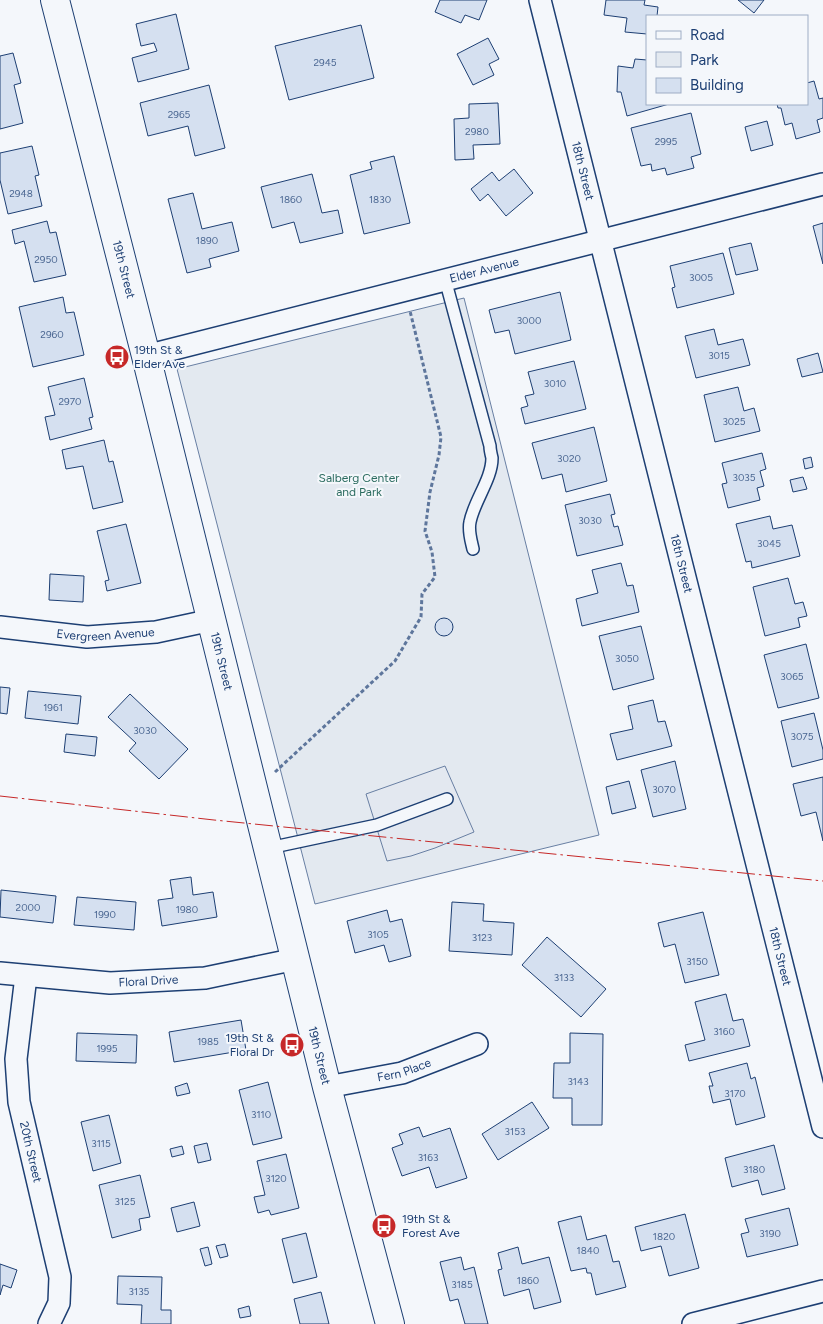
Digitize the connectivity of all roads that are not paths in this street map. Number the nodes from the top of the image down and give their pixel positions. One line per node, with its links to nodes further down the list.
1 (55, 0): 6 (street, 19th Street)
2 (540, 0): 4 (street, 18th Street)
3 (823, 184): 4 (street, Elder Avenue)
4 (600, 240): 5 (street, Elder Avenue); 17 (street, 18th Street)
5 (445, 279): 6 (street, Elder Avenue); 7 (lane)
6 (146, 356): 8 (street, 19th Street)
7 (473, 549)
8 (212, 620): 9 (street, Evergreen Avenue); 11 (street, 19th Street)
9 (0, 627)
10 (447, 800): 11 (lane)
11 (268, 848): 12 (street, 19th Street)
12 (296, 959): 14 (street, Floral Drive); 16 (street, 19th Street)
13 (0, 973): 14 (street, Floral Drive)
14 (26, 976): 19 (street, 20th Street)
15 (477, 1044): 16 (street, Fern Place)
16 (327, 1087): 20 (street, 19th Street)
17 (823, 1127)
18 (823, 1291): 21 (street)
19 (49, 1324)
20 (390, 1324)
21 (693, 1324)

